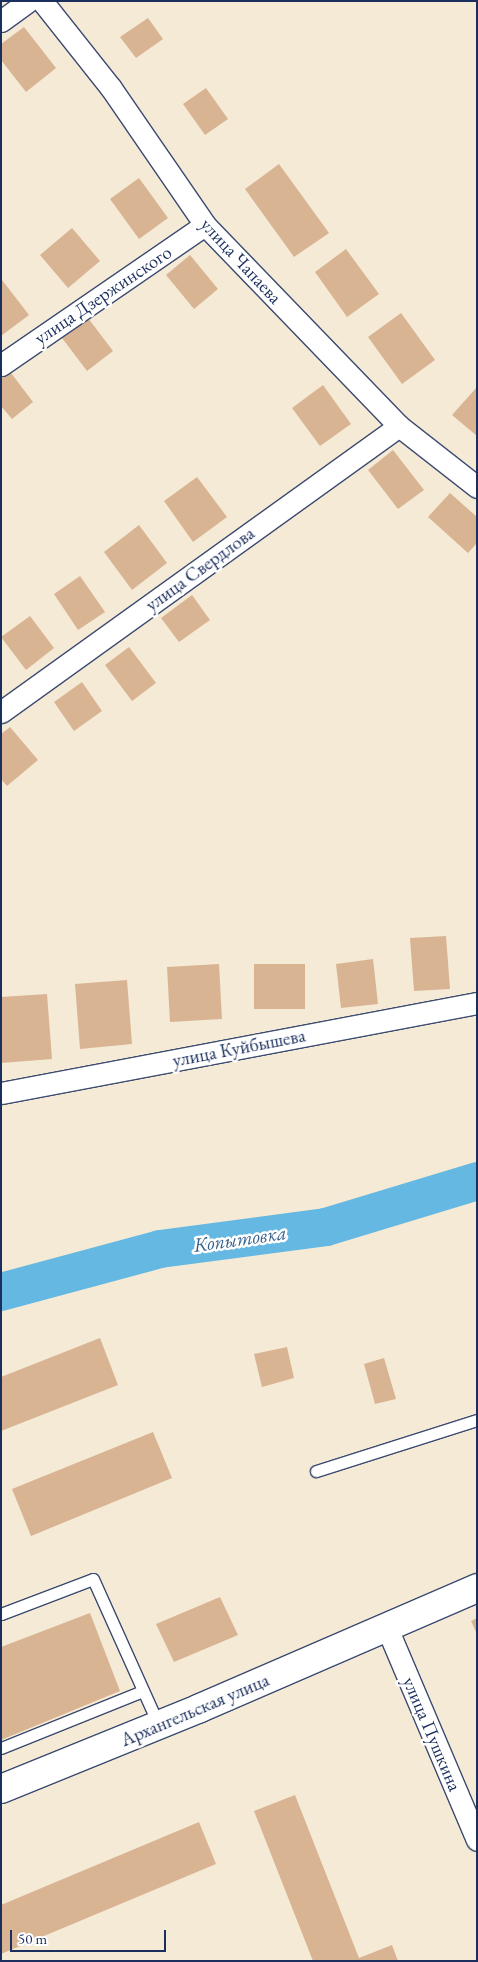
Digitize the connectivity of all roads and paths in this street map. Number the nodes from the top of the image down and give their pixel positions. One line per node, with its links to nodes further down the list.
1 (29, 1): 3 (street)
2 (42, 1): 4 (street, улица Чапаева)
3 (1, 21)
4 (205, 225): 5 (street, улица Дзержинского); 6 (street, улица Чапаева)
5 (1, 365)
6 (399, 426): 7 (street, улица Чапаева); 8 (street, улица Свердлова)
7 (477, 487)
8 (1, 712)
9 (477, 1003): 10 (street, улица Куйбышева)
10 (1, 1093)
11 (477, 1420): 12 (lane)
12 (316, 1471)
13 (477, 1588): 15 (main road, Архангельская улица)
14 (1, 1614): 16 (lane)
15 (387, 1628): 17 (main road, Архангельская улица); 20 (street, улица Пушкина)
16 (144, 1691): 17 (lane); 18 (lane)
17 (159, 1726): 19 (main road, Архангельская улица)
18 (1, 1748)
19 (1, 1789)
20 (477, 1840)

